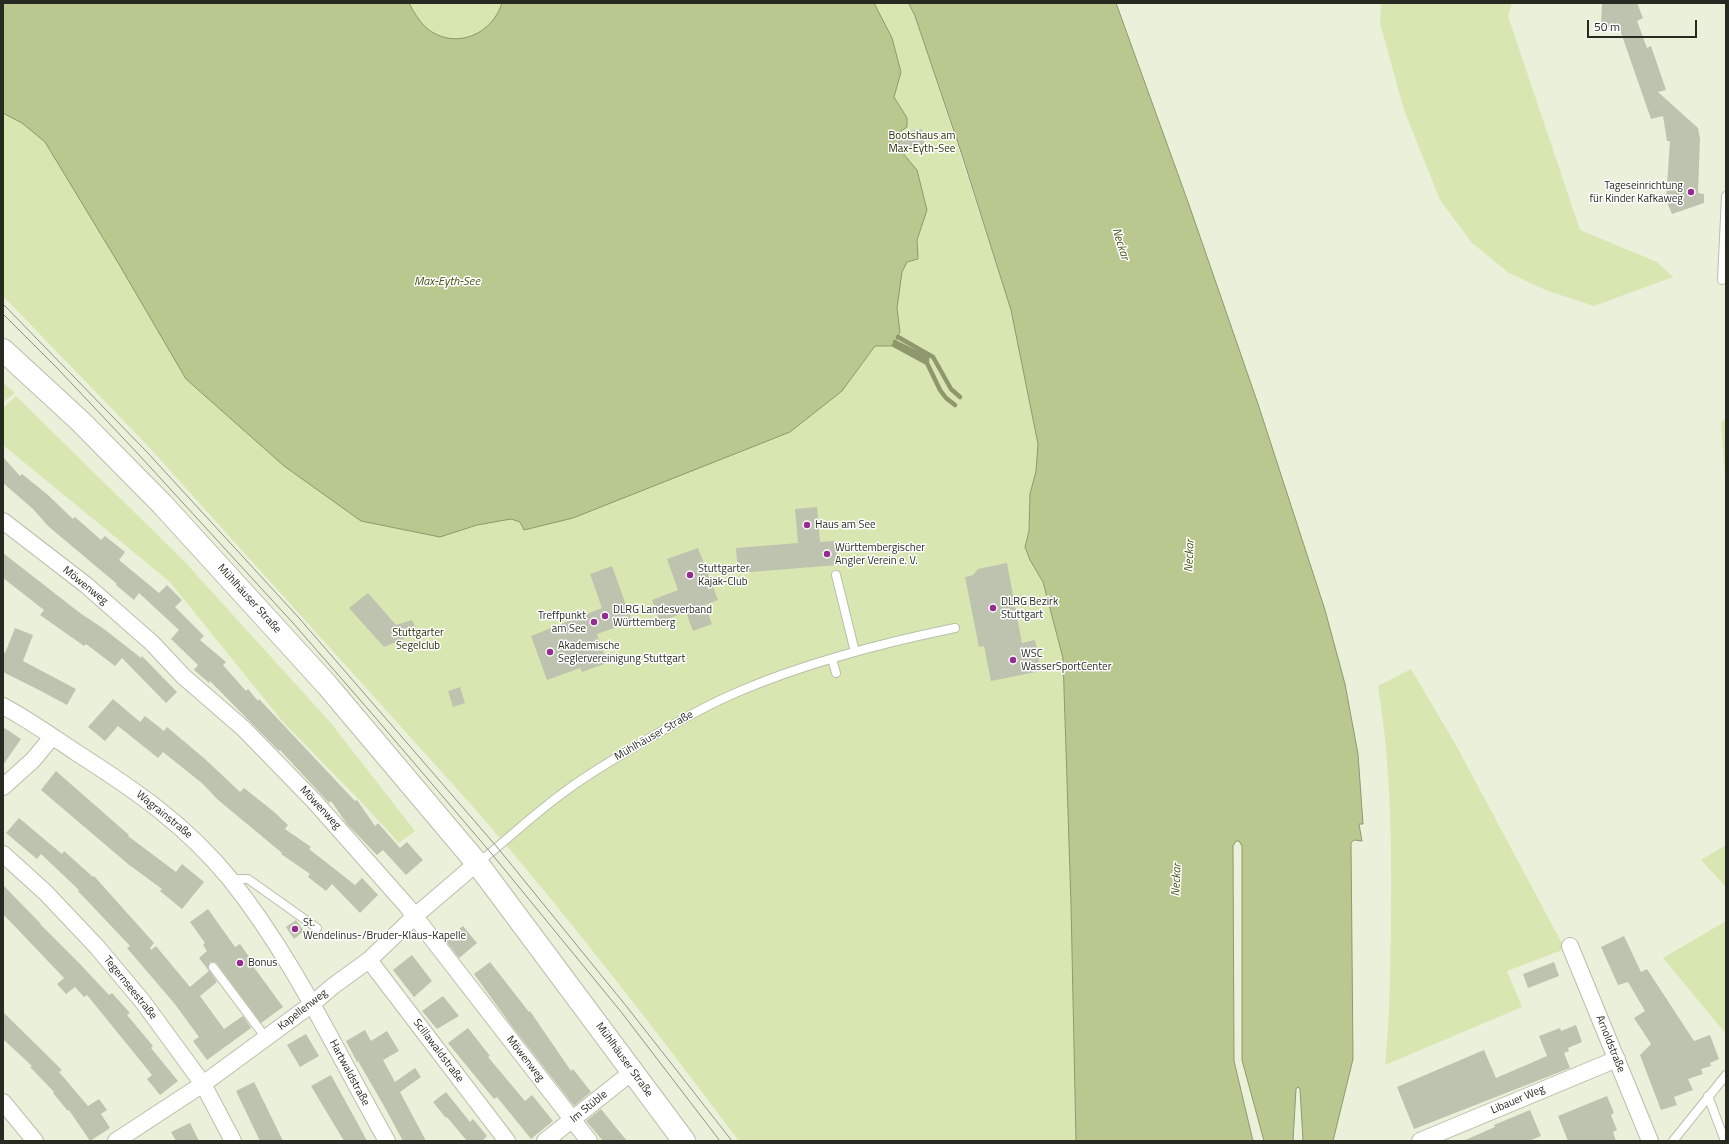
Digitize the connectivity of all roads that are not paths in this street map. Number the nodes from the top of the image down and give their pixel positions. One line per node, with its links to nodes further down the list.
1 (1726, 196): 2 (lane)
2 (1725, 241): 3 (lane)
3 (1722, 280)
4 (6, 355): 15 (main road, Mühlhäuser Straße)
5 (3, 521): 17 (street, Möwenweg)
6 (836, 575): 8 (lane)
7 (955, 628): 8 (lane, Mühlhäuser Straße)
8 (855, 652): 9 (lane, Mühlhäuser Straße)
9 (832, 659): 10 (lane); 15 (lane, Mühlhäuser Straße)
10 (836, 673)
11 (3, 706): 12 (street, Wagrainstraße)
12 (52, 736): 13 (street); 16 (street, Wagrainstraße)
13 (3, 787)
14 (3, 854): 27 (street, Tegernseestraße)
15 (477, 863): 17 (street, Kapellenweg); 25 (main road, Mühlhäuser Straße)
16 (230, 879): 18 (lane); 22 (street, Wagrainstraße)
17 (415, 916): 20 (street, Kapellenweg); 30 (street, Möwenweg)
18 (317, 928)
19 (1570, 946): 24 (street, Arnoldstraße)
20 (369, 960): 22 (street, Kapellenweg); 35 (street, Scillawaldstraße)
21 (213, 967): 23 (lane)
22 (312, 1004): 23 (street, Kapellenweg); 34 (street, Hartwaldstraße)
23 (266, 1038): 27 (street, Kapellenweg)
24 (1617, 1059): 39 (street, Libauer Weg); 40 (street, Arnoldstraße)
25 (632, 1072): 30 (street, Im Stüble); 38 (main road, Mühlhäuser Straße)
26 (1726, 1075): 28 (lane)
27 (203, 1084): 32 (street, Kapellenweg); 33 (street, Tegernseestraße)
28 (1708, 1096): 41 (lane); 42 (lane)
29 (3, 1102): 31 (street)
30 (573, 1120): 36 (street, Im Stüble); 37 (street, Möwenweg)
31 (35, 1141)
32 (116, 1141)
33 (233, 1141)
34 (387, 1141)
35 (507, 1141)
36 (545, 1141)
37 (589, 1141)
38 (684, 1141)
39 (1420, 1141)
40 (1650, 1141)
41 (1673, 1141)
42 (1725, 1141)

